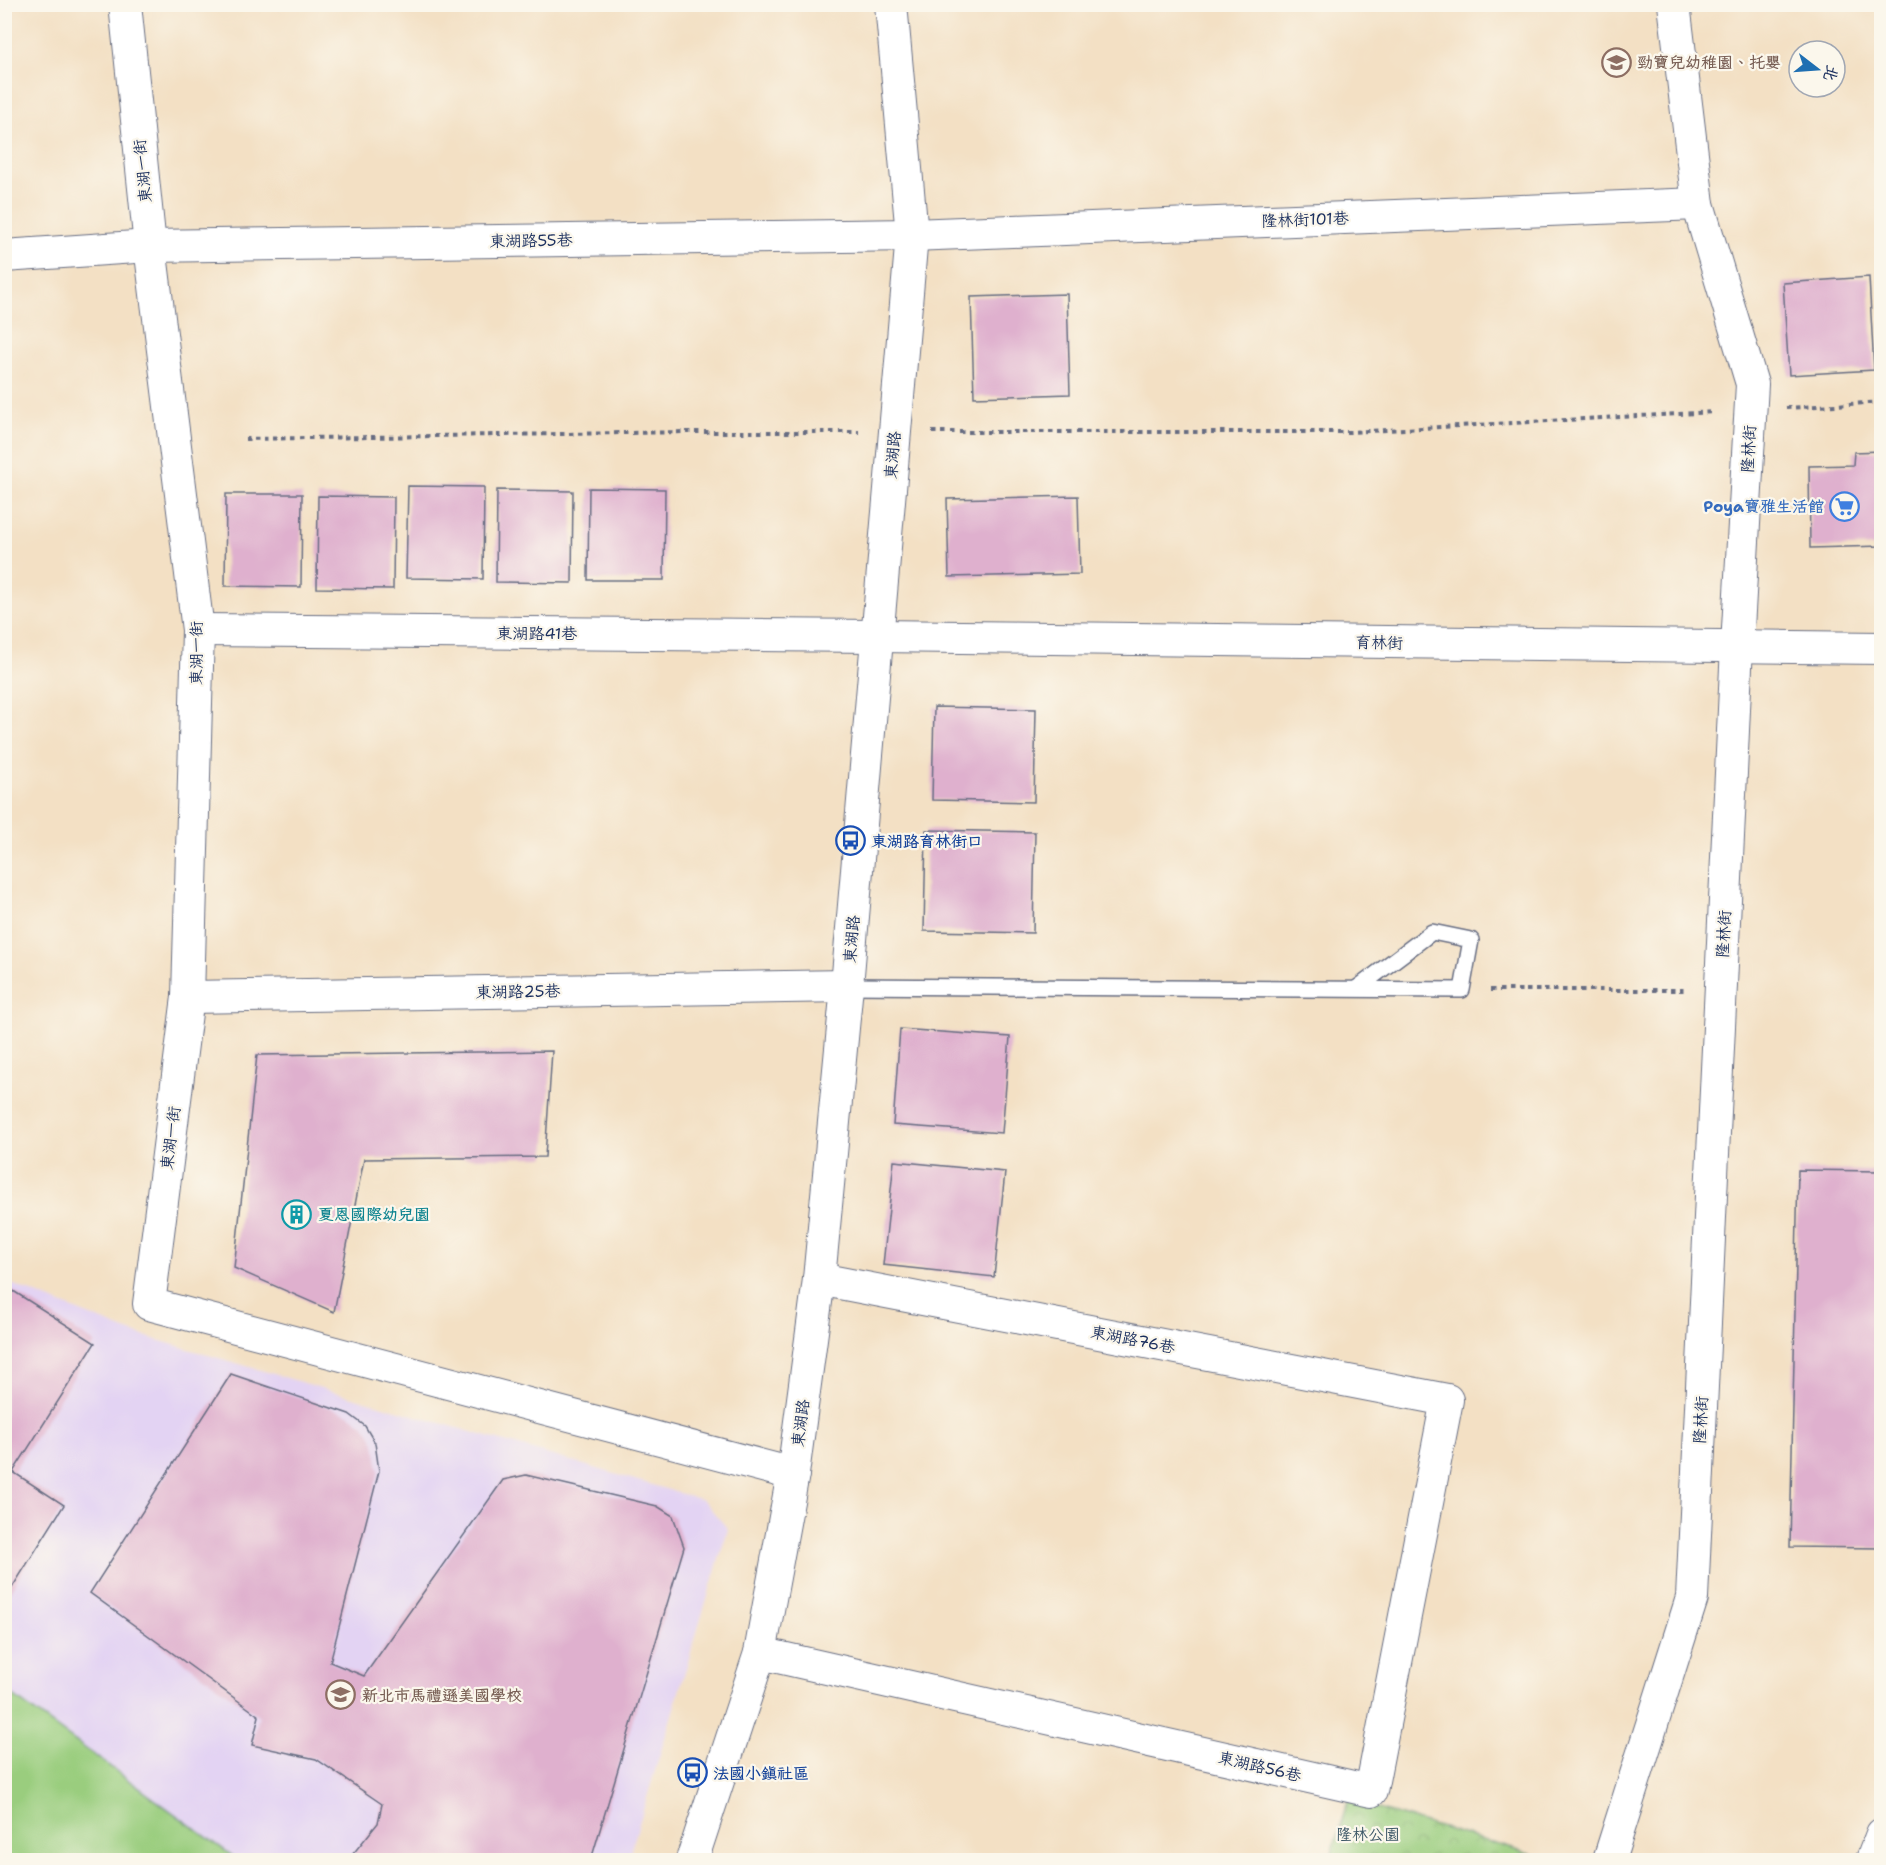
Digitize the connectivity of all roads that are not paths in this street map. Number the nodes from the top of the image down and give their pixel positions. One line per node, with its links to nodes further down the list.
1 (124, 4): 6 (street, 東湖一街)
2 (891, 4): 5 (street, 東湖路)
3 (1674, 4): 4 (street, 隆林街)
4 (1698, 204): 5 (street, 隆林街101巷); 10 (street, 隆林街)
5 (912, 235): 6 (street, 東湖路55巷); 9 (street, 東湖路)
6 (150, 246): 7 (street, 東湖路55巷); 8 (street, 東湖一街)
7 (4, 256)
8 (198, 630): 9 (street, 東湖路41巷); 14 (street, 東湖一街)
9 (876, 636): 10 (street, 育林街); 12 (street, 東湖路)
10 (1737, 646): 11 (street, 育林街); 21 (street, 隆林街)
11 (1881, 648)
12 (848, 986): 13 (lane); 14 (street, 東湖路25巷); 15 (street, 東湖路)
13 (1356, 989): 13 (lane)
14 (188, 997): 17 (street, 東湖一街)
15 (819, 1279): 16 (street, 東湖路76巷); 17 (street, 東湖路)
16 (1447, 1400): 18 (street, 東湖路56巷)
17 (793, 1474): 18 (street, 東湖路)
18 (760, 1653): 20 (street, 東湖路)
19 (1881, 1834): 22 (street)
20 (692, 1860)
21 (1609, 1860)
22 (1872, 1860)

